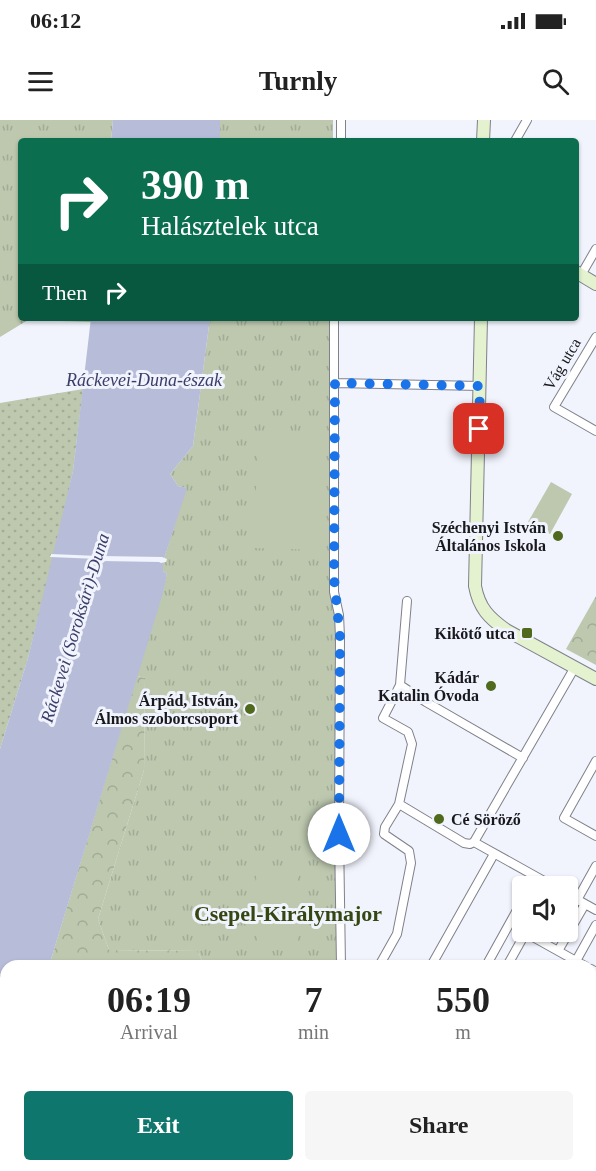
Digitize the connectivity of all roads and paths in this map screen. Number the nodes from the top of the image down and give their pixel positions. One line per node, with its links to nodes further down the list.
1 (341, 120): 4 (street)
2 (484, 120): 5 (street)
3 (527, 120): 6 (street)
4 (341, 138)
5 (483, 138)
6 (517, 138)
7 (596, 249): 8 (street)
8 (579, 273)
9 (579, 275): 10 (street)
10 (596, 284)
11 (334, 321): 14 (street)
12 (481, 321): 15 (street)
13 (596, 337): 16 (street, Vág utca)
14 (335, 383): 15 (street); 38 (street)
15 (480, 386): 18 (street)
16 (596, 431)
17 (406, 601): 20 (street)
18 (575, 667): 19 (street); 21 (street)
19 (596, 679)
20 (400, 685): 21 (street); 23 (street)
21 (523, 758): 25 (street)
22 (596, 761): 24 (street)
23 (399, 804): 25 (street); 39 (street)
24 (596, 836)
25 (474, 842): 26 (street)
26 (494, 854): 28 (street); 40 (street)
27 (596, 866): 30 (street)
28 (534, 876)
29 (578, 900): 30 (street)
30 (581, 902): 31 (street); 37 (street)
31 (596, 910)
32 (512, 919): 33 (street)
33 (510, 923): 41 (street)
34 (596, 925): 44 (street)
35 (519, 942): 42 (street)
36 (543, 942): 37 (street)
37 (558, 951): 43 (street)
38 (341, 960)
39 (382, 960)
40 (433, 960)
41 (489, 960)
42 (510, 960)
43 (574, 960)
44 (577, 960)

